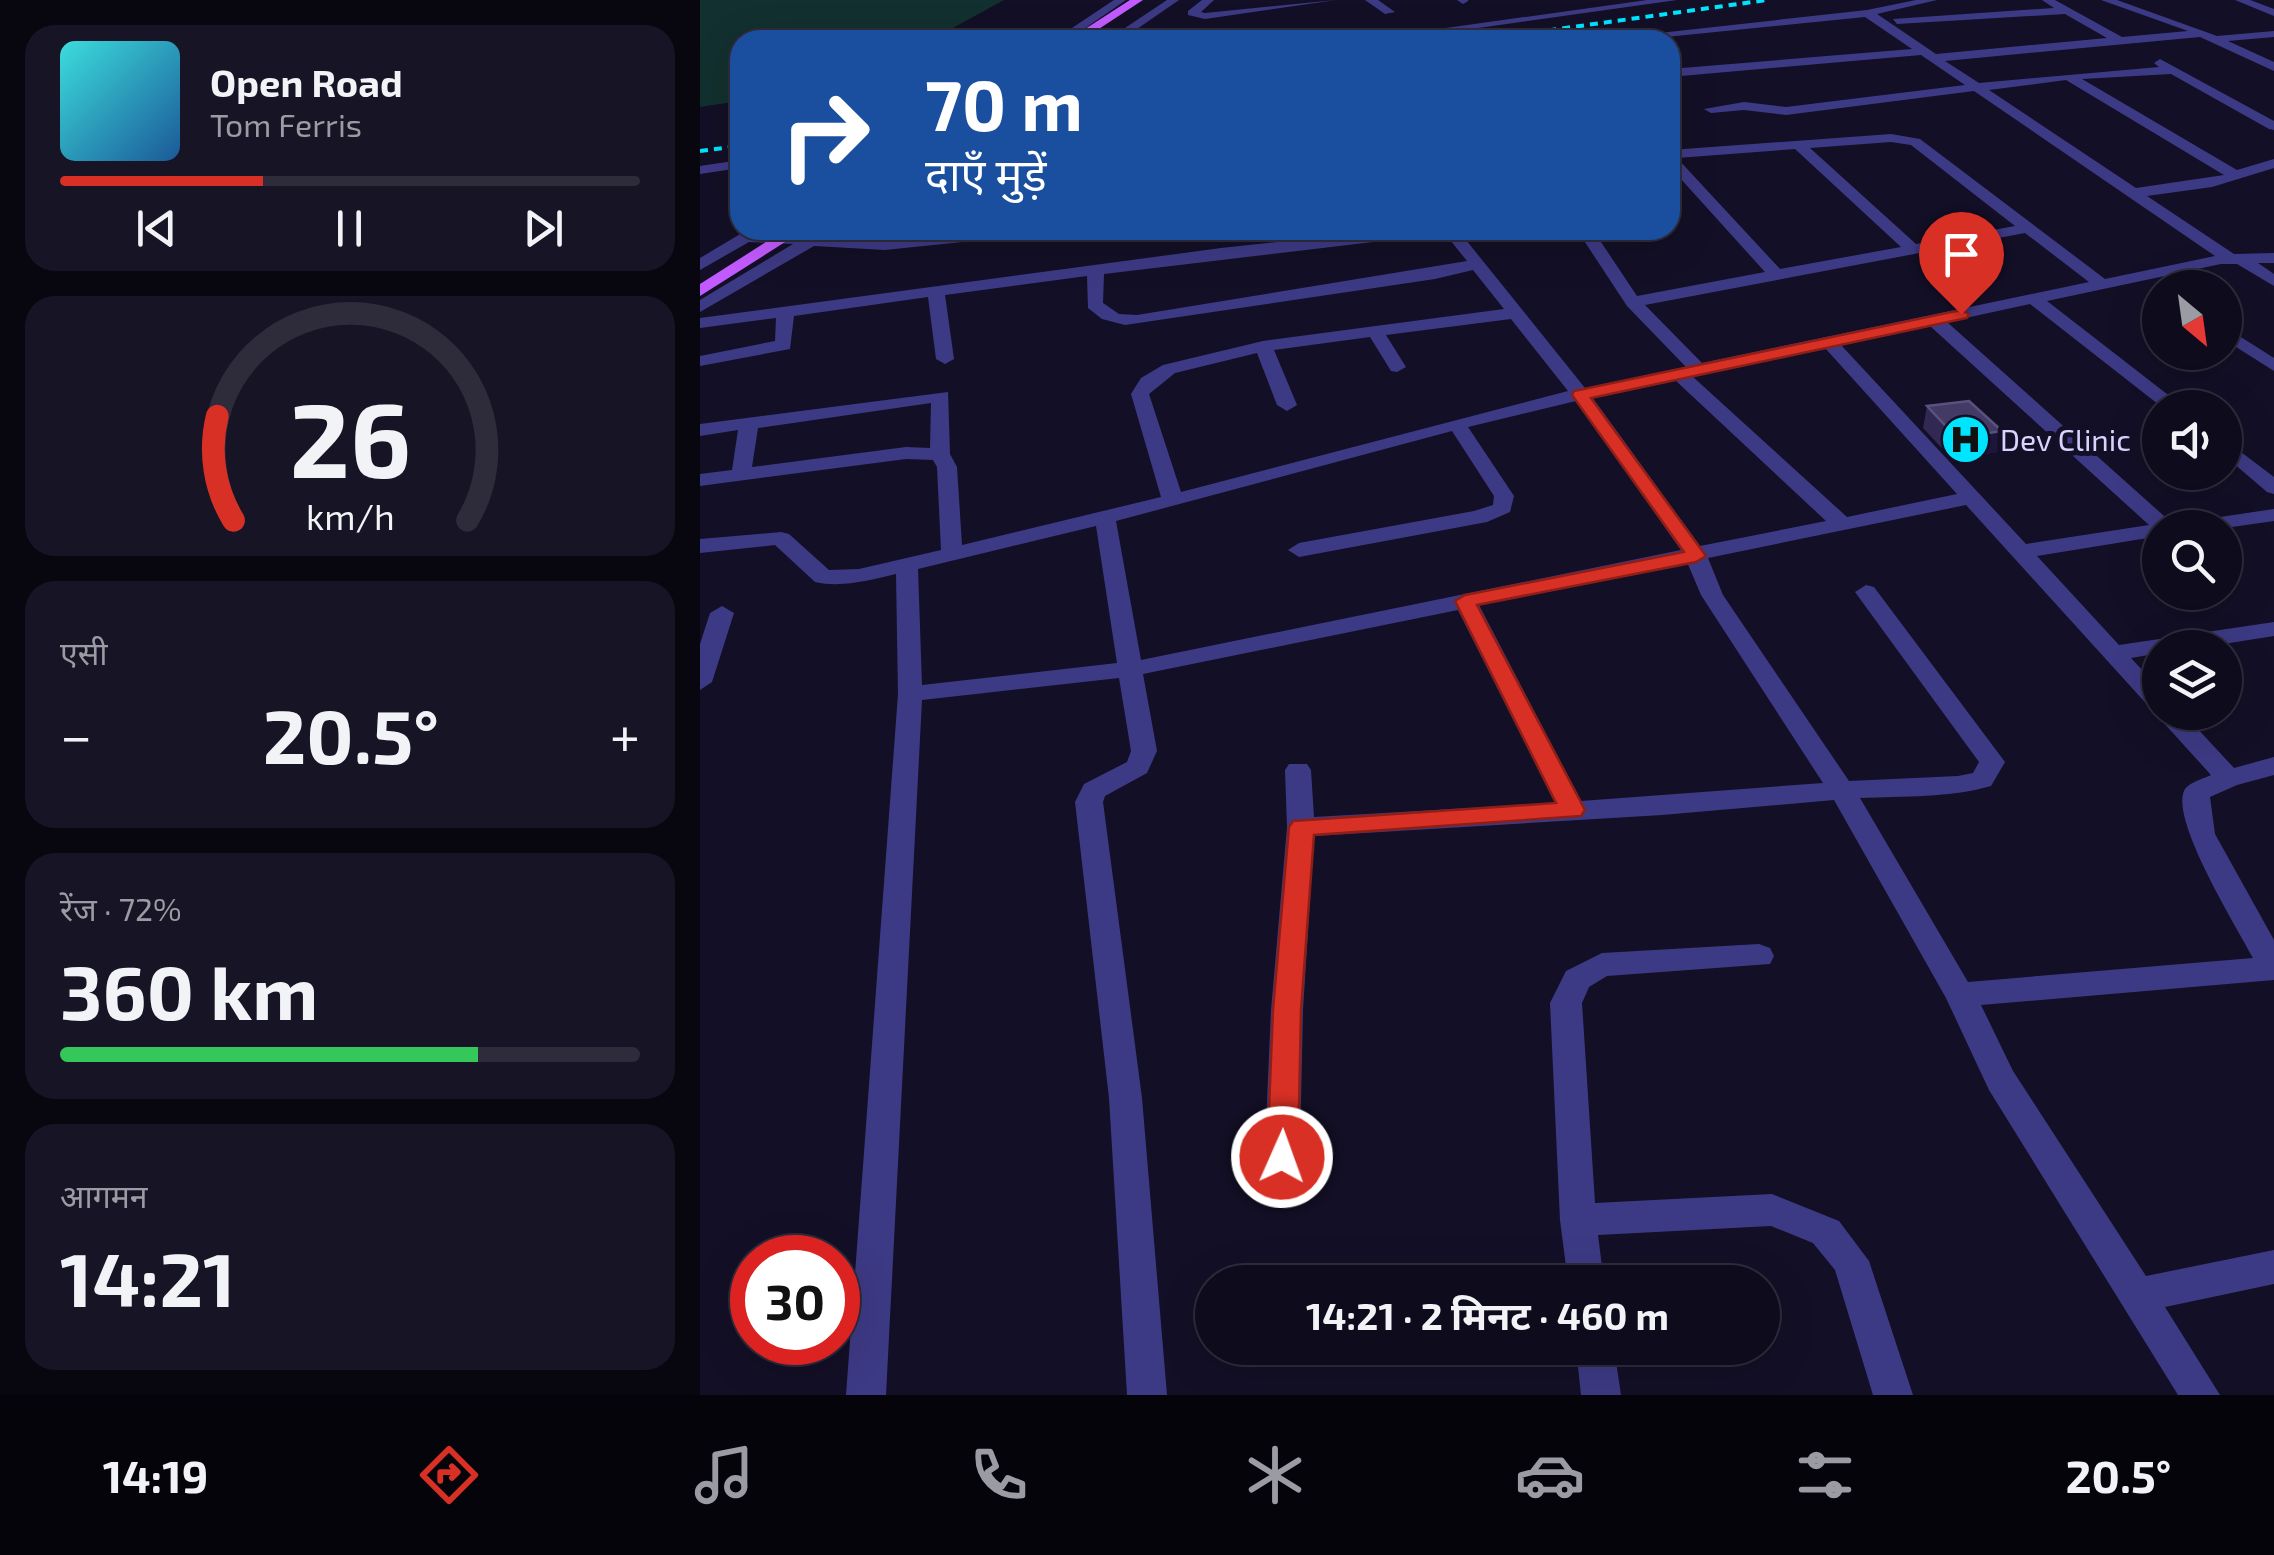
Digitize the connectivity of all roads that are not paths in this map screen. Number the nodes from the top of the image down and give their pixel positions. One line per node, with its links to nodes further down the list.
1 (1121, 0): 21 (street)
2 (1138, 0): 22 (main road)
3 (1155, 0): 23 (main road)
4 (1174, 0): 24 (street)
5 (1209, 0): 6 (street)
6 (1332, 0)
7 (1370, 0): 16 (street)
8 (1554, 0): 17 (street)
9 (1672, 0): 14 (street)
10 (1932, 0): 18 (street)
11 (2047, 0): 15 (street)
12 (2106, 0): 27 (street)
13 (2240, 0): 19 (street)
14 (1652, 1): 17 (street)
15 (2067, 11): 20 (street); 30 (street)
16 (1389, 12)
17 (1577, 12): 25 (street)
18 (1868, 13): 20 (street); 26 (street)
19 (2274, 13)
20 (1884, 22): 31 (street)
21 (1075, 30)
22 (1090, 30)
23 (1108, 30)
24 (1128, 30)
25 (1441, 30)
26 (1680, 32)
27 (2203, 33): 29 (street); 30 (street)
28 (2274, 34): 29 (street)
29 (2216, 38): 32 (street)
30 (2117, 39): 31 (street); 33 (street)
31 (1930, 54): 35 (street); 37 (street)
32 (2274, 67)
33 (2173, 70): 34 (street); 40 (street)
34 (2068, 76): 37 (street); 47 (street)
35 (1680, 81)
36 (1856, 82): 38 (street)
37 (1979, 89): 38 (street); 48 (street)
38 (1882, 99): 39 (street)
39 (1711, 108)
40 (2274, 126)
41 (1798, 144): 42 (street); 49 (street); 59 (street)
42 (1680, 155)
43 (2274, 164): 47 (street)
44 (730, 166): 46 (street)
45 (1680, 167): 66 (street)
46 (700, 170)
47 (2233, 174): 48 (street)
48 (2134, 193): 60 (street)
49 (2027, 228): 59 (street); 70 (street)
50 (741, 240): 63 (street)
51 (756, 240): 67 (main road)
52 (796, 240): 71 (main road)
53 (797, 240): 75 (street)
54 (839, 240): 55 (street)
55 (934, 240)
56 (1313, 240): 65 (street)
57 (1458, 240): 62 (street)
58 (1592, 240): 74 (street)
59 (1910, 247): 66 (street)
60 (2234, 258): 61 (street); 64 (street); 68 (street)
61 (2274, 258)
62 (1476, 264): 65 (street); 77 (street)
63 (700, 265)
64 (2192, 270)
65 (1096, 271): 72 (street)
66 (1775, 274): 74 (street)
67 (700, 275)
68 (2274, 281)
69 (2142, 283): 70 (street)
70 (2103, 285): 73 (street)
71 (700, 291)
72 (936, 293): 76 (street); 84 (street)
73 (2034, 299): 78 (street); 89 (street)
74 (1633, 302): 88 (street)
75 (700, 307)
76 (785, 312): 79 (street); 85 (street)
77 (1515, 312): 80 (street); 90 (street)
78 (1934, 320): 81 (street); 102 (street)
79 (700, 323)
80 (1374, 331): 83 (street); 87 (street)
81 (1829, 342): 88 (street); 100 (street)
82 (2242, 344): 86 (street)
83 (1263, 346): 91 (street); 101 (street)
84 (944, 359)
85 (700, 361)
86 (2274, 366)
87 (1397, 367)
88 (1689, 372): 90 (street); 106 (street)
89 (2153, 390)
90 (1580, 395): 93 (street); 112 (street)
91 (1287, 405)
92 (749, 424): 94 (street); 95 (street); 97 (street)
93 (1457, 424): 101 (street); 109 (street)
94 (700, 430)
95 (940, 454): 97 (street); 111 (street)
96 (2242, 461): 99 (street)
97 (741, 474): 98 (street)
98 (700, 480)
99 (2274, 488)
100 (1970, 498): 106 (street); 110 (street)
101 (1173, 501): 104 (street)
102 (2142, 510)
103 (2274, 515): 105 (street)
104 (1105, 518): 111 (street); 119 (street)
105 (2242, 519)
106 (1843, 525): 112 (street)
107 (2142, 532): 110 (street)
108 (700, 546): 113 (street)
109 (1300, 550)
110 (2020, 552): 118 (street)
111 (952, 553): 113 (street)
112 (1696, 556): 115 (street); 127 (street)
113 (907, 563): 122 (street)
114 (1866, 592): 127 (street)
115 (1465, 601): 119 (street); 128 (street)
116 (722, 613): 120 (street)
117 (2274, 630): 118 (street)
118 (2113, 653): 121 (street)
119 (1132, 668): 122 (street); 139 (street)
120 (700, 682)
121 (2142, 684)
122 (910, 694): 138 (street)
123 (2184, 730): 126 (street)
124 (2274, 766): 126 (street)
125 (1298, 770): 129 (street)
126 (2228, 778): 131 (street)
127 (1842, 790): 128 (street); 131 (street)
128 (1572, 810): 129 (street)
129 (1302, 827): 132 (street)
130 (1759, 956): 133 (street)
131 (1960, 994): 136 (street)
132 (1281, 1193)
133 (1578, 1220): 134 (street); 141 (street)
134 (1584, 1265)
135 (2274, 1267): 136 (street)
136 (2138, 1294): 142 (street)
137 (1597, 1365): 140 (street)
138 (866, 1395)
139 (1147, 1395)
140 (1601, 1395)
141 (1893, 1395)
142 (2200, 1395)

